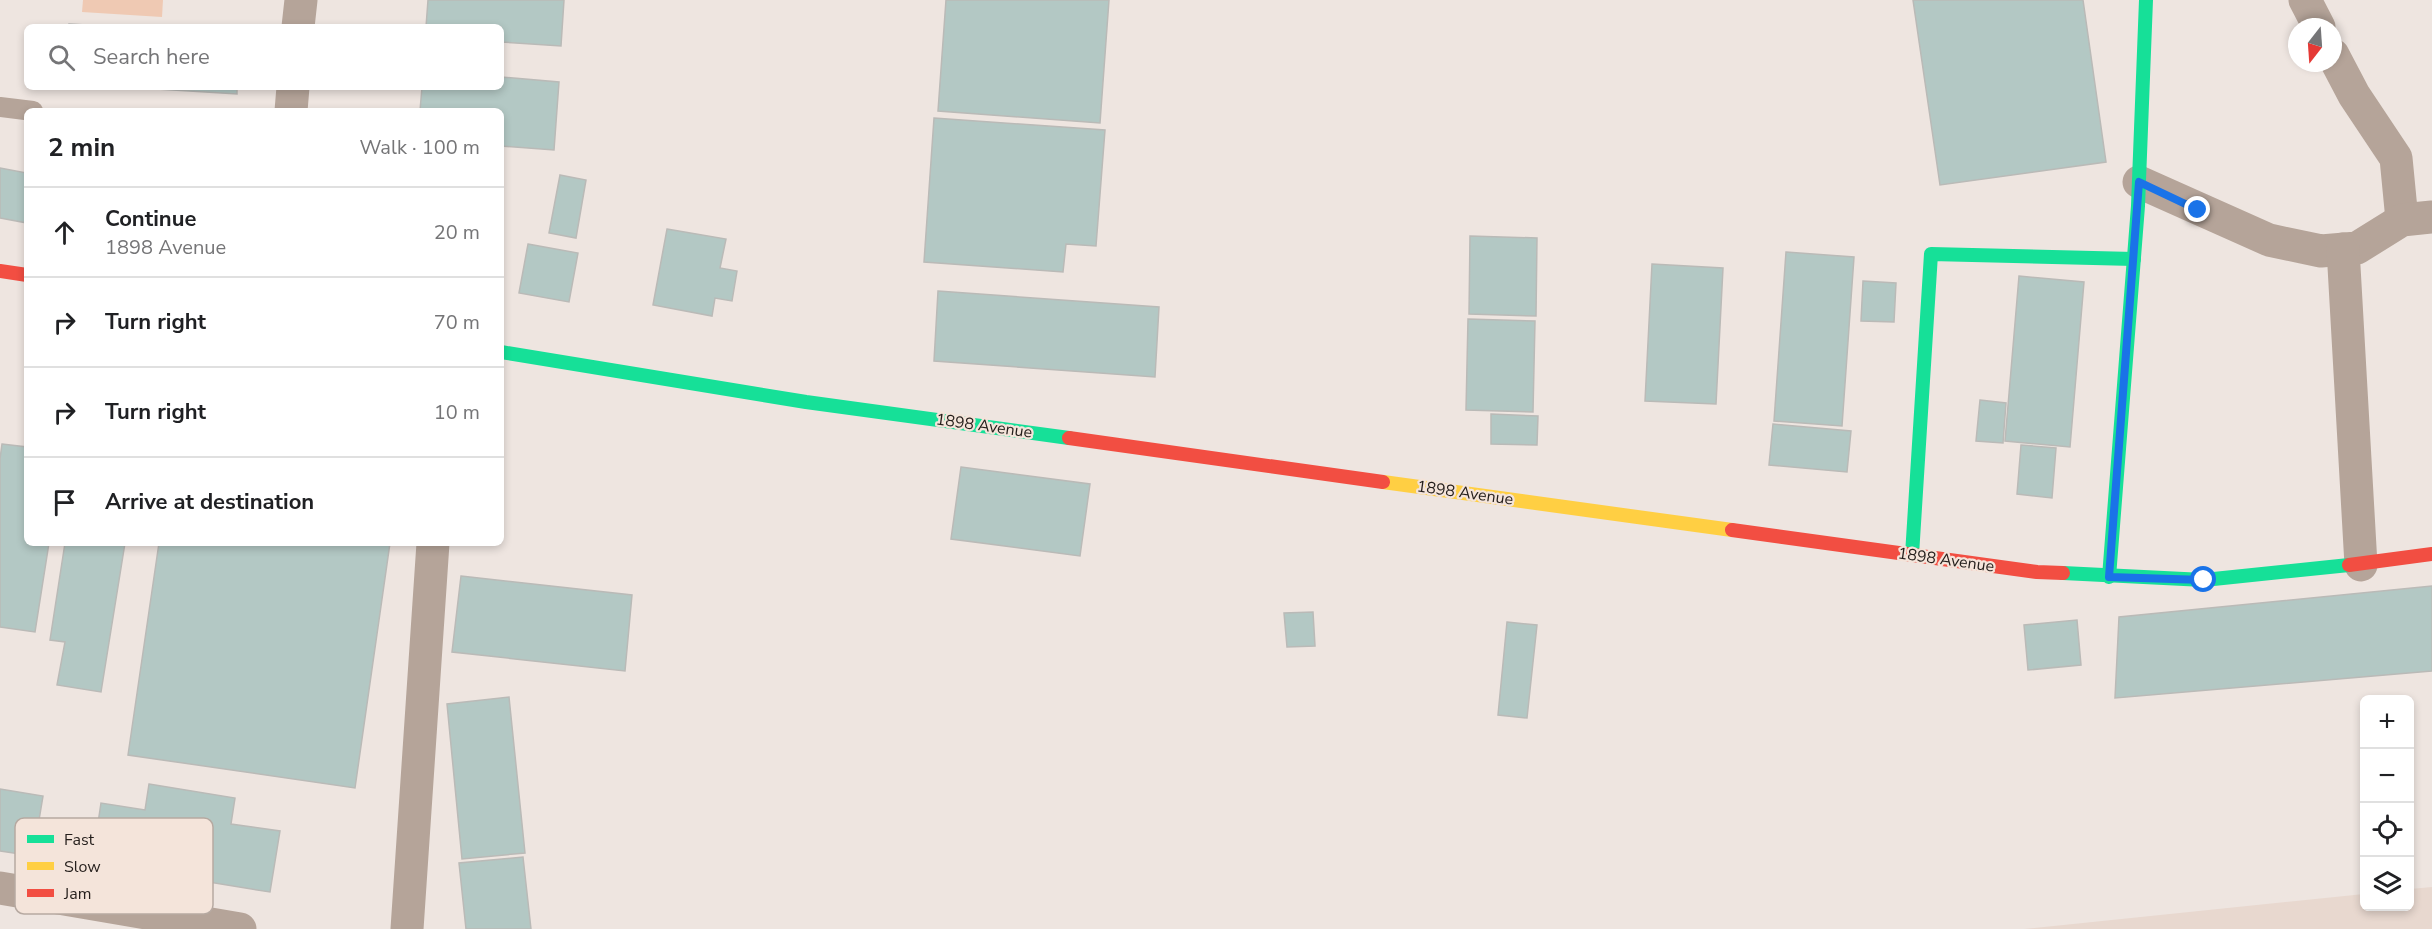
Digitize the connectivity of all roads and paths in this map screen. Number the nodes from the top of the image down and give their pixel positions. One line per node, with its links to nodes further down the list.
1 (301, 0): 5 (street)
2 (2146, 0): 11 (street)
3 (2305, 0): 4 (street)
4 (2314, 18)
5 (298, 24)
6 (2342, 72): 12 (street)
7 (293, 90): 9 (street)
8 (0, 107): 10 (lane)
9 (291, 108)
10 (24, 110)
11 (2139, 182): 13 (street); 14 (street)
12 (2417, 219): 13 (street)
13 (2343, 249): 21 (street)
14 (2134, 259): 20 (street); 22 (street)
15 (0, 271): 16 (street)
16 (24, 275)
17 (504, 352): 20 (street, 1898 Avenue)
18 (433, 546): 27 (street)
19 (2432, 554): 21 (street, 1898 Avenue)
20 (1912, 555): 22 (street, 1898 Avenue)
21 (2361, 565): 22 (street, 1898 Avenue)
22 (2109, 577)
23 (0, 888): 24 (street)
24 (15, 891)
25 (152, 914): 26 (street)
26 (240, 929)
27 (407, 929)

